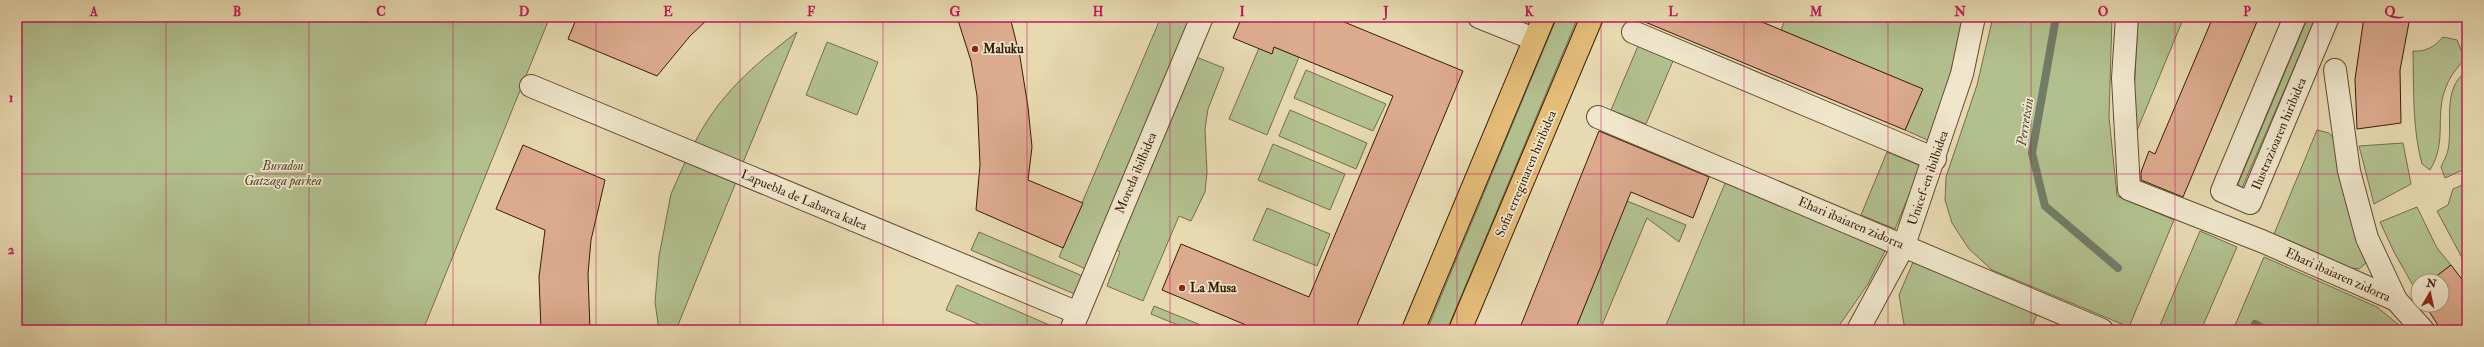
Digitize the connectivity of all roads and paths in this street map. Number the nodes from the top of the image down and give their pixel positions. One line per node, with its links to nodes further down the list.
1 (1202, 17): 17 (street, Moreda ibilbidea)
2 (1479, 17): 10 (street)
3 (1544, 17): 10 (main road)
4 (1592, 17): 19 (main road, Sofia erreginaren hiribidea)
5 (1974, 17): 14 (street, Unicef-en ibilbidea)
6 (2127, 17): 16 (street, Ehari ibaiaren zidorra)
7 (2295, 17): 8 (street, Ilustrazioaren hiribidea)
8 (2328, 17)
9 (1634, 32): 14 (street)
10 (1534, 39): 18 (main road)
11 (2334, 70): 16 (street)
12 (531, 86): 17 (street, Lapuebla de Labarca kalea)
13 (1598, 117): 15 (street, Ehari ibaiaren zidorra)
14 (1935, 159): 15 (street, Unicef-en ibilbidea)
15 (1904, 245): 20 (street, Unicef-en ibilbidea); 21 (street, Ehari ibaiaren zidorra)
16 (2396, 300): 22 (street, Ehari ibaiaren zidorra)
17 (1074, 322)
18 (1414, 330)
19 (1460, 330)
20 (1858, 330)
21 (2102, 330)
22 (2423, 330)

